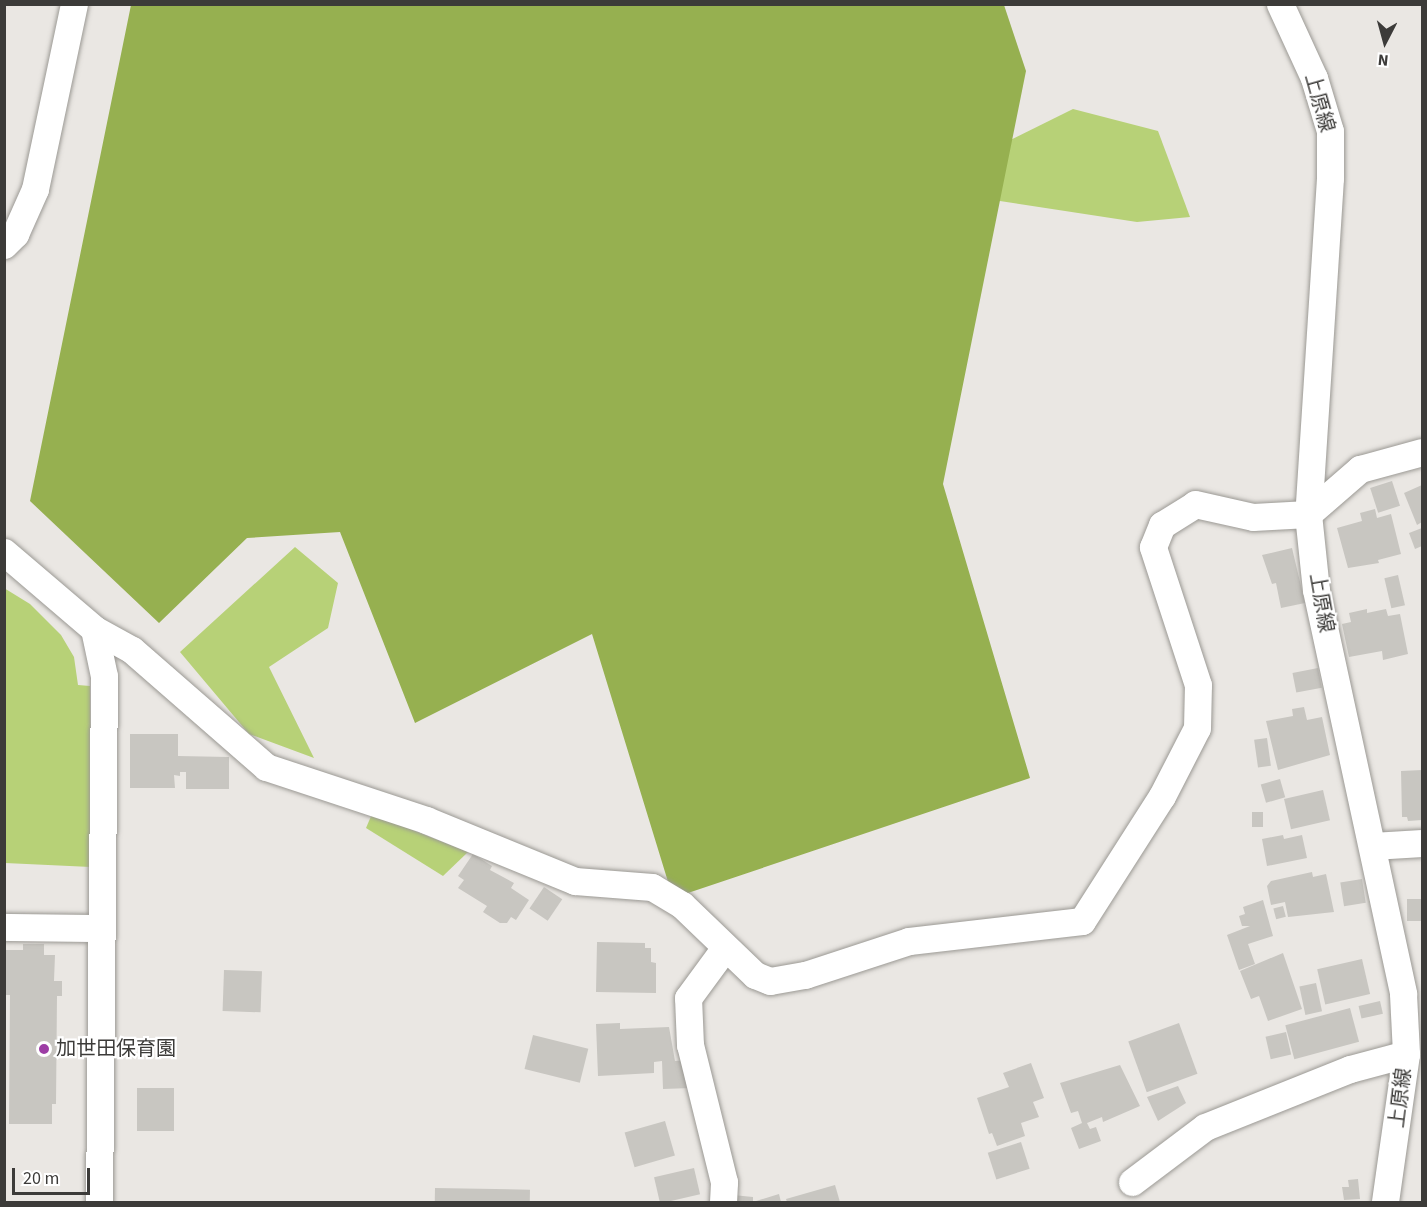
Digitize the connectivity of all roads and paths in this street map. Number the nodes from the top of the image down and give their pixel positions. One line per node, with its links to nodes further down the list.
1 (74, 4): 3 (street)
2 (1280, 4): 5 (street, 上原線)
3 (4, 245)
4 (1422, 452): 5 (street)
5 (1308, 514): 9 (street, 上原線); 12 (street)
6 (4, 552): 7 (street)
7 (94, 628): 11 (street); 12 (street)
8 (1422, 843): 9 (street)
9 (1372, 846): 13 (street, 上原線)
10 (4, 927): 11 (street)
11 (99, 928): 15 (street)
12 (724, 949): 16 (street)
13 (1406, 1054): 14 (street); 17 (street, 上原線)
14 (1132, 1182)
15 (99, 1203)
16 (723, 1203)
17 (1385, 1203)

